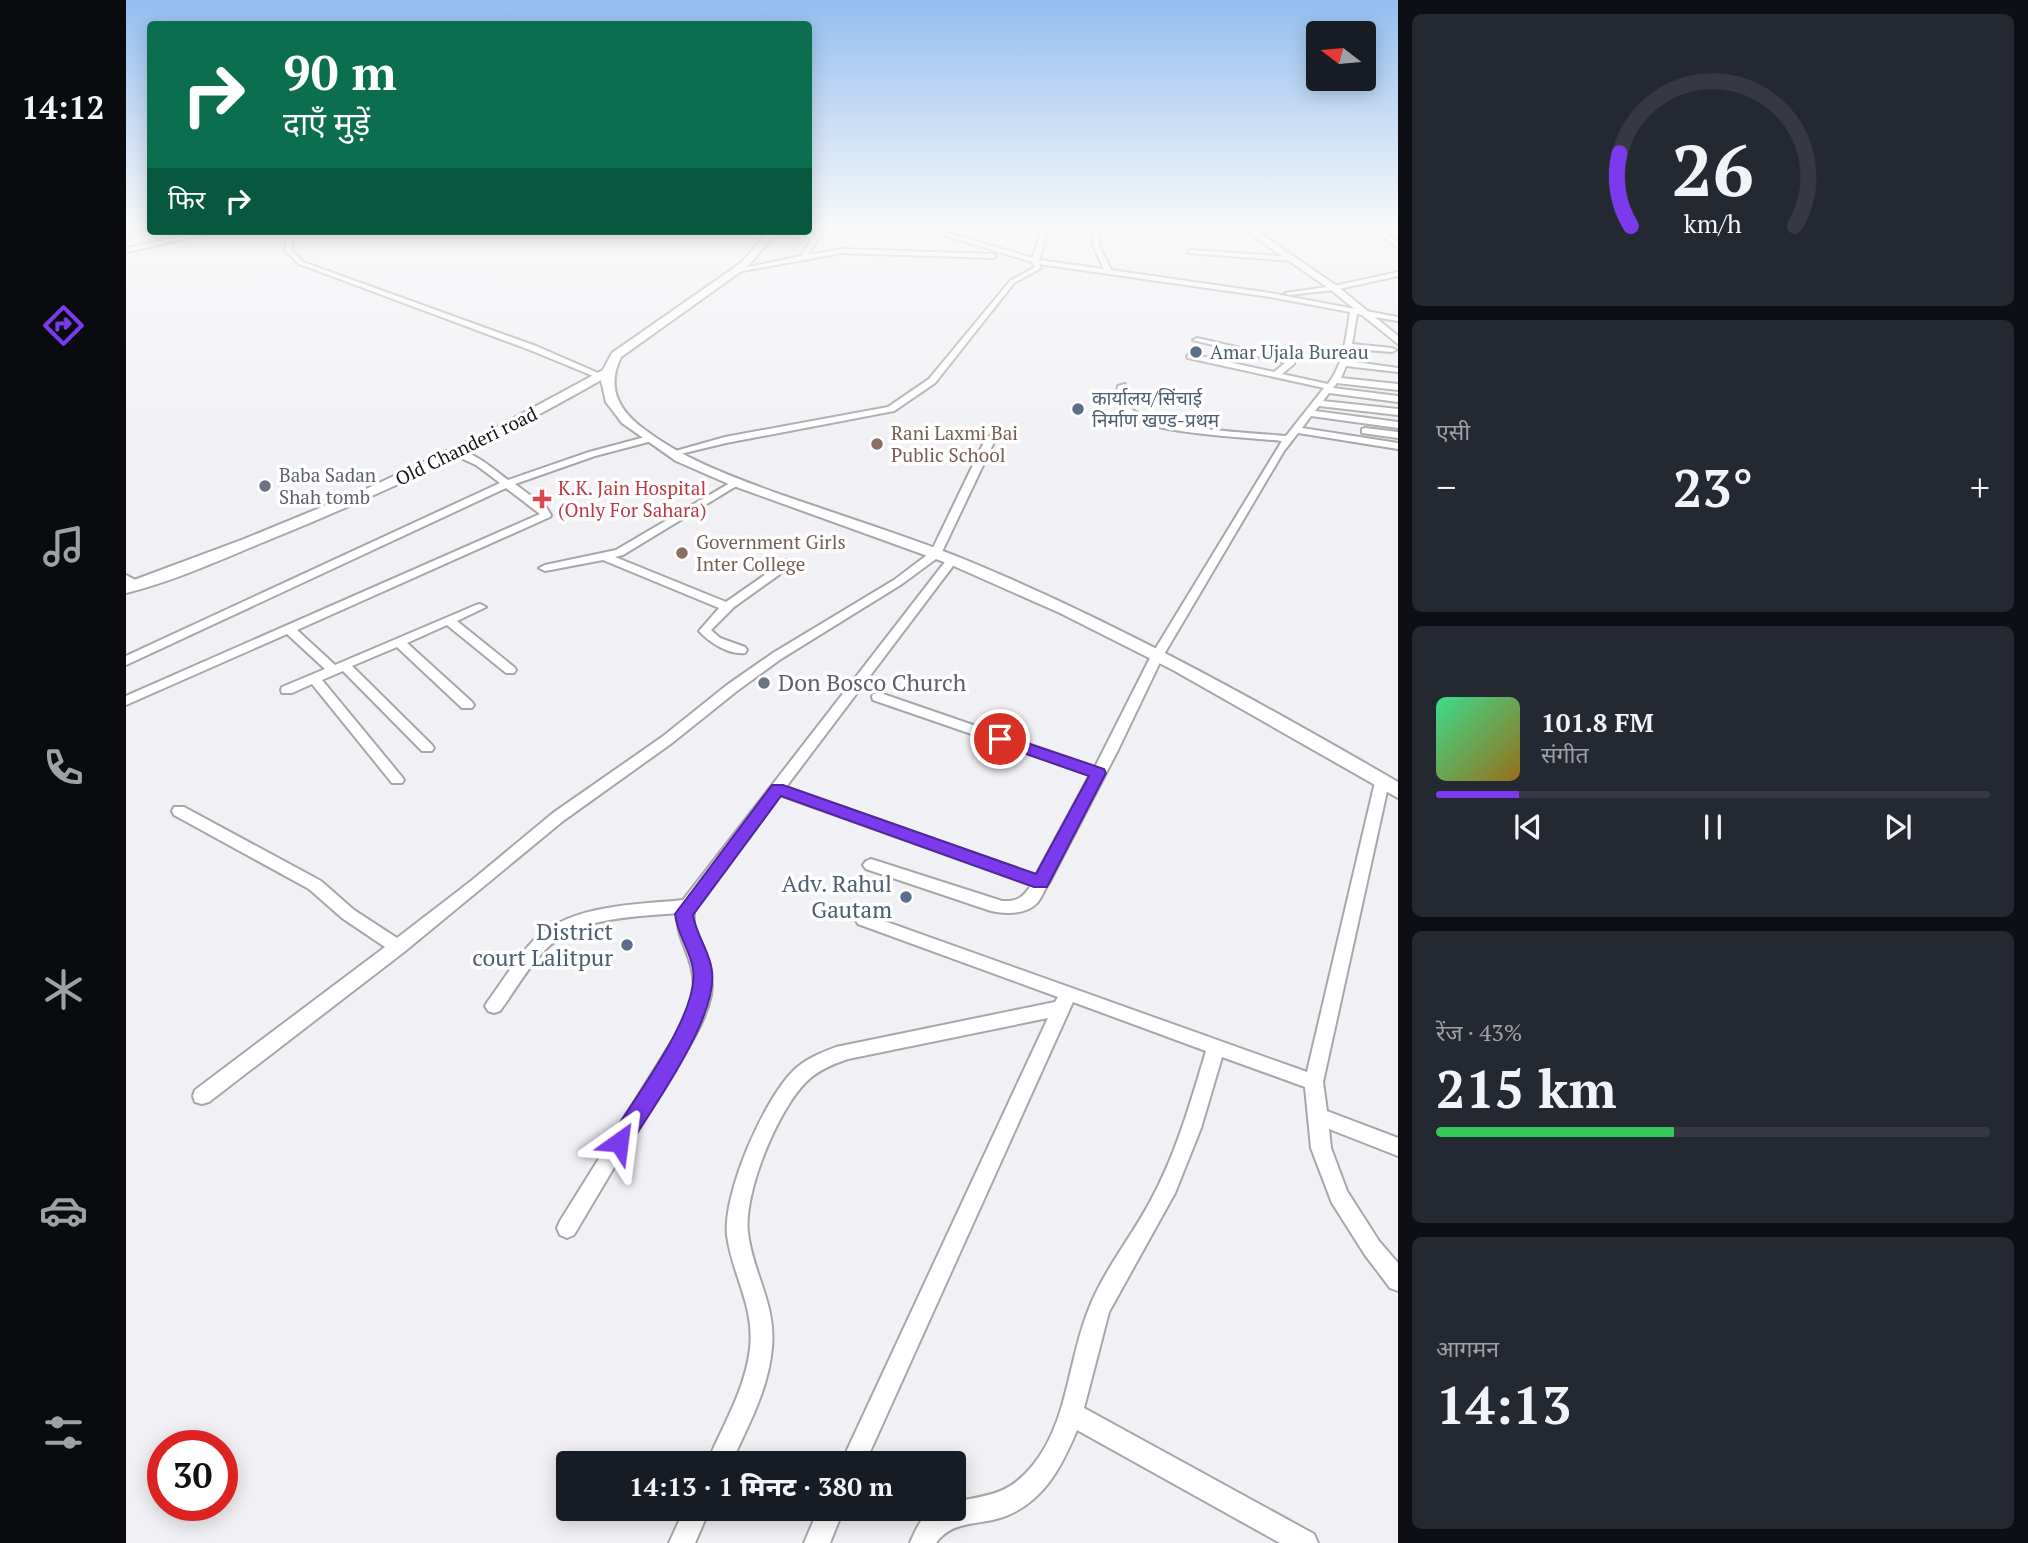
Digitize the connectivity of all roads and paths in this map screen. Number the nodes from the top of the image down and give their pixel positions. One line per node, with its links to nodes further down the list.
1 (402, 300): 15 (street)
2 (694, 300): 15 (street)
3 (998, 300): 29 (street)
4 (1298, 300): 6 (street)
5 (1349, 300): 6 (street)
6 (1361, 311): 7 (street); 8 (street); 10 (street); 14 (street)
7 (1398, 318)
8 (1398, 335)
9 (1197, 340): 16 (street)
10 (1398, 341)
11 (1380, 349): 12 (street); 14 (street); 17 (street)
12 (1392, 350)
13 (1191, 356): 16 (street)
14 (1339, 371): 16 (street); 17 (street); 17 (street); 19 (street); 20 (street)
15 (604, 375): 26 (street); 30 (street, Old Chanderi road)
16 (1276, 375)
17 (1395, 375)
18 (1122, 386): 27 (street)
19 (1398, 399)
20 (1317, 403): 21 (street); 22 (street)
21 (1398, 412)
22 (1302, 422): 23 (street); 24 (street); 27 (street); 28 (street)
23 (1398, 425)
24 (1398, 435)
25 (991, 438): 34 (street)
26 (649, 439): 29 (street); 32 (street)
27 (1288, 439): 44 (street)
28 (1398, 446)
29 (670, 451): 31 (street)
30 (455, 452): 32 (street); 37 (street, Old Chanderi road)
31 (735, 483): 33 (street); 34 (street)
32 (506, 484): 41 (street); 45 (street)
33 (606, 557): 36 (street); 39 (street)
34 (944, 557): 44 (street); 57 (street); 63 (street)
35 (790, 562): 39 (street)
36 (545, 568)
37 (129, 583)
38 (480, 607): 40 (street)
39 (727, 607): 43 (street)
40 (448, 621): 42 (street); 47 (street)
41 (290, 630): 46 (street); 51 (street)
42 (399, 642): 46 (street); 52 (street)
43 (741, 650)
44 (1157, 656): 54 (street); 56 (street)
45 (126, 662)
46 (339, 667): 48 (street); 53 (street)
47 (510, 670)
48 (314, 678): 49 (street); 55 (street)
49 (287, 690)
50 (878, 697): 54 (street)
51 (126, 701)
52 (467, 705)
53 (427, 748)
54 (1098, 773): 60 (street)
55 (397, 780)
56 (1390, 787): 67 (street)
57 (778, 789): 60 (street); 61 (street)
58 (179, 811): 63 (street)
59 (871, 865): 60 (street)
60 (1041, 883)
61 (688, 906): 65 (street); 71 (street)
62 (864, 920): 64 (street)
63 (398, 947): 68 (street)
64 (1064, 1001): 66 (street); 74 (street); 75 (street)
65 (494, 1006)
66 (1216, 1047): 67 (street); 73 (street)
67 (1314, 1082): 69 (street)
68 (202, 1096)
69 (1315, 1116): 70 (street); 72 (street)
70 (1398, 1147)
71 (567, 1228)
72 (1398, 1280)
73 (1072, 1414): 80 (street); 81 (street)
74 (724, 1451)
75 (858, 1451)
76 (692, 1521): 78 (street)
77 (826, 1521): 79 (street)
78 (682, 1543)
79 (817, 1543)
80 (923, 1543)
81 (1305, 1543)

